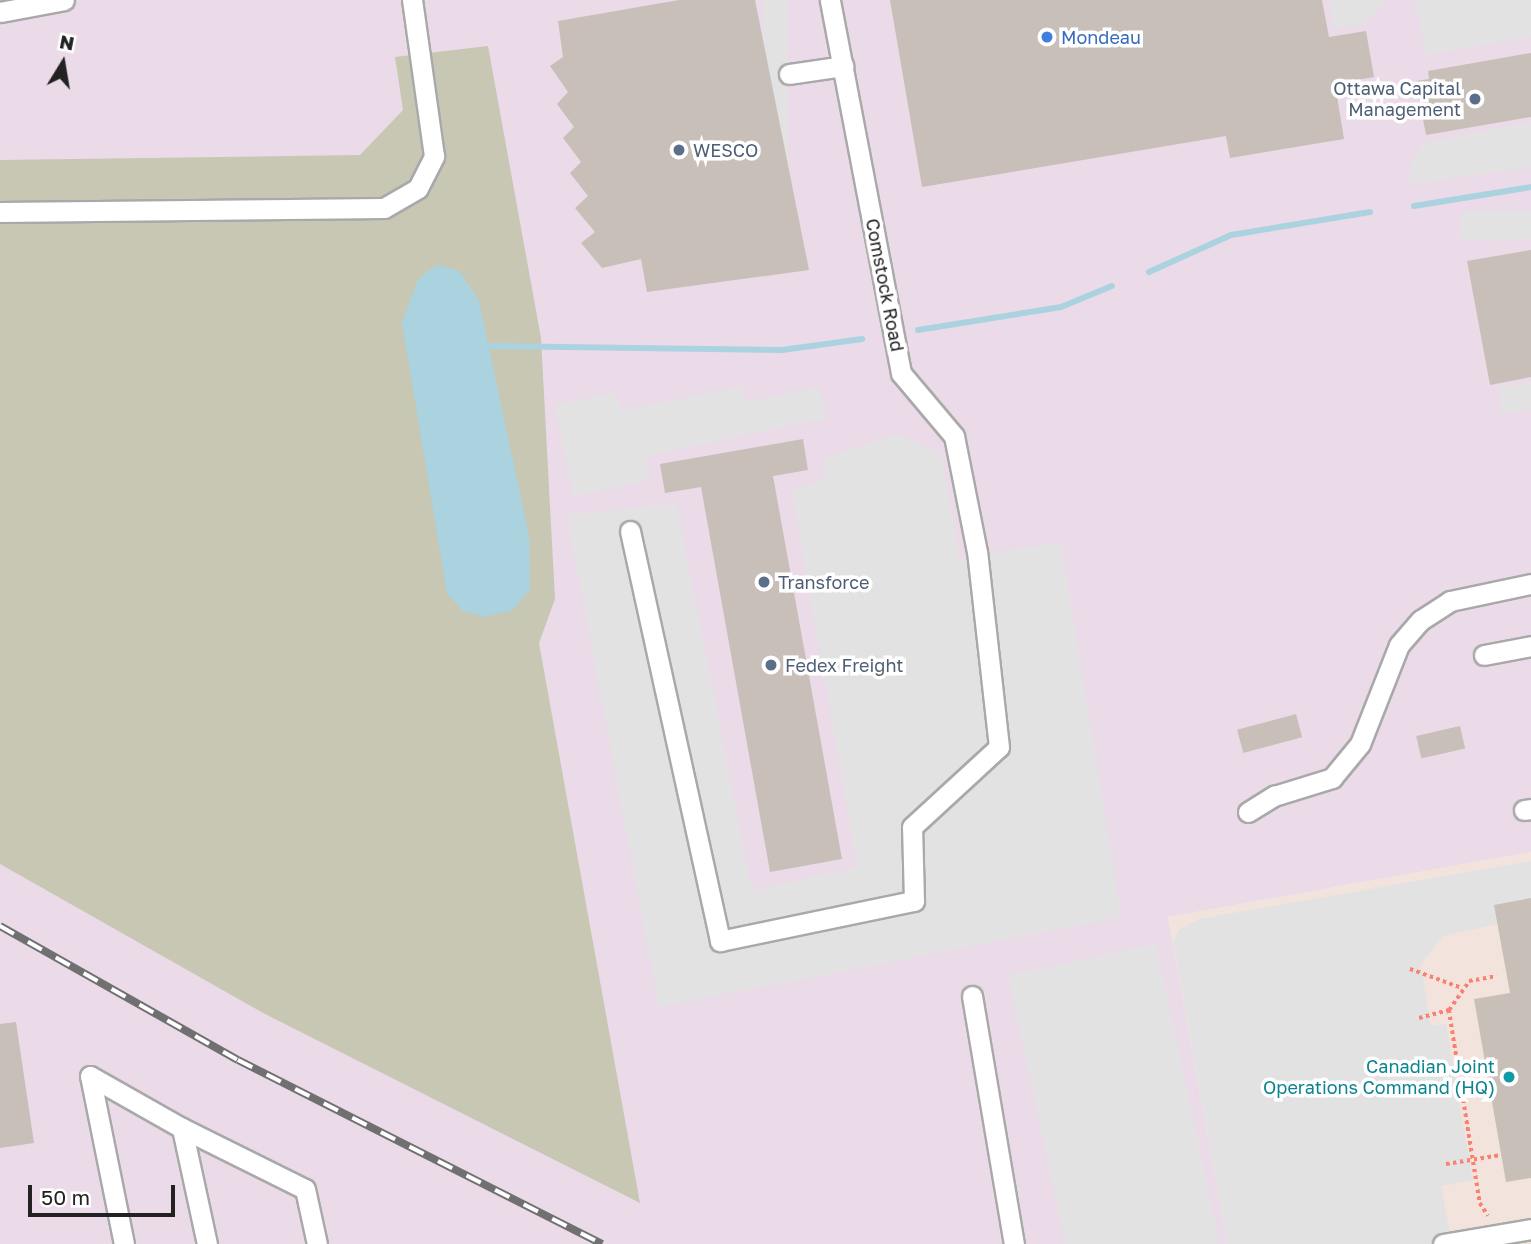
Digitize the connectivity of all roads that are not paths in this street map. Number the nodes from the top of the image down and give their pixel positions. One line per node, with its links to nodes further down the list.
1 (64, 0): 4 (street)
2 (412, 0): 7 (street)
3 (830, 0): 5 (street, Comstock Road)
4 (0, 12)
5 (843, 66): 6 (street); 8 (street, Comstock Road)
6 (789, 74)
7 (0, 212)
8 (630, 531)
9 (1531, 584): 12 (street)
10 (1531, 646): 11 (street)
11 (1484, 655)
12 (1248, 812)
13 (972, 996): 19 (street)
14 (182, 1128): 16 (street); 17 (street); 18 (street)
15 (1531, 1229): 20 (street)
16 (124, 1244)
17 (207, 1244)
18 (317, 1244)
19 (1014, 1244)
20 (1443, 1244)

